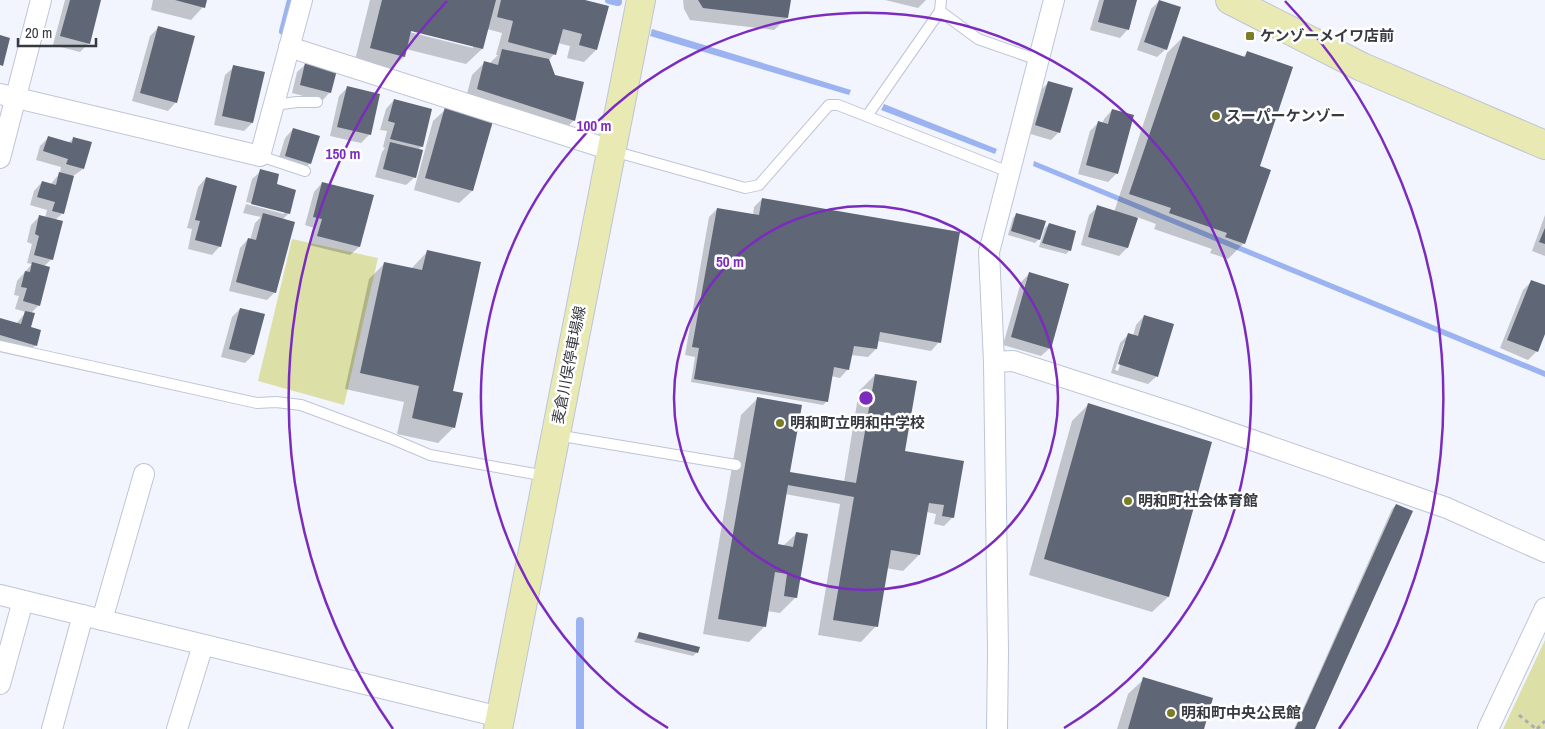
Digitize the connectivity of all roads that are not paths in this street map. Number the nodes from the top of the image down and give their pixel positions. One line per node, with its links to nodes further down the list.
1 (41, 0): 10 (street)
2 (302, 0): 8 (street)
3 (641, 0): 15 (main road, 麦倉川俣停車場線)
4 (941, 0): 7 (lane)
5 (1054, 0): 9 (street)
6 (1230, 0): 14 (main road)
7 (940, 11): 9 (lane); 13 (lane)
8 (289, 47): 12 (street); 15 (street)
9 (1038, 60): 19 (street)
10 (8, 96): 16 (street); 17 (street)
11 (317, 102): 12 (lane)
12 (274, 105): 16 (street)
13 (867, 116): 15 (lane); 19 (lane)
14 (1545, 145)
15 (611, 150): 22 (main road, 麦倉川俣停車場線)
16 (260, 156): 18 (lane)
17 (0, 158)
18 (305, 171)
19 (1009, 172): 21 (street)
20 (0, 346): 25 (lane)
21 (994, 362): 26 (street); 36 (street)
22 (555, 435): 23 (lane); 25 (main road, 麦倉川俣停車場線)
23 (736, 465)
24 (144, 474): 30 (street)
25 (547, 476): 33 (main road, 麦倉川俣停車場線)
26 (1545, 552)
27 (0, 595): 28 (street)
28 (23, 601): 30 (street); 32 (street)
29 (1545, 608): 37 (street)
30 (92, 618): 31 (street); 34 (street)
31 (203, 644): 33 (street); 35 (street)
32 (0, 684)
33 (499, 723)
34 (52, 729)
35 (177, 729)
36 (997, 729)
37 (1488, 729)

